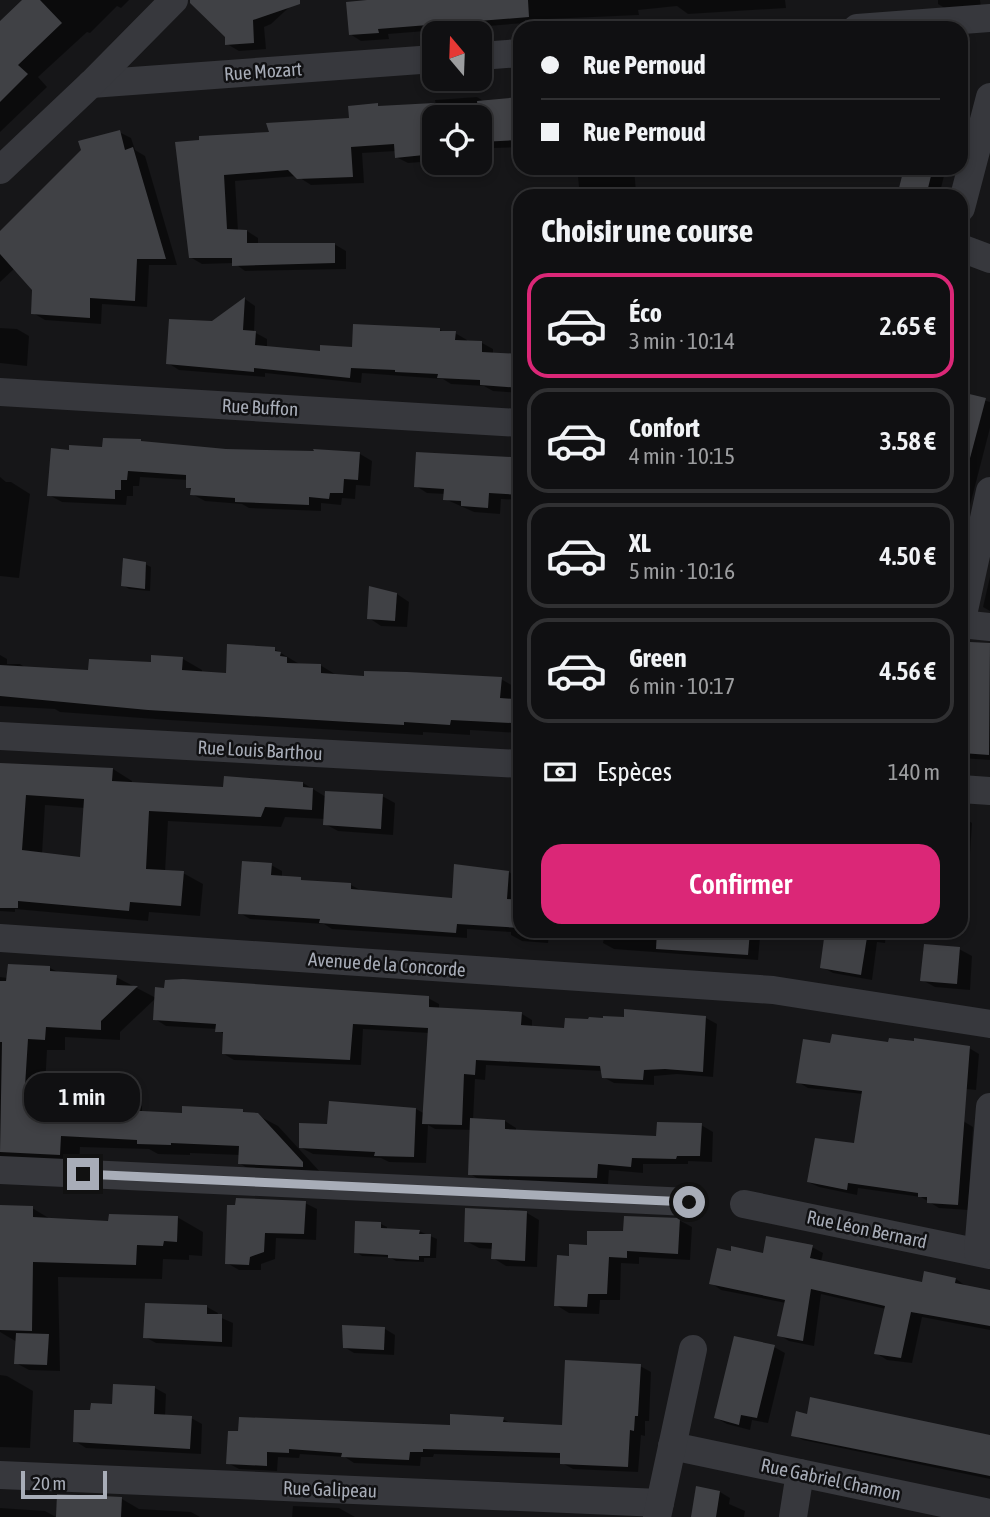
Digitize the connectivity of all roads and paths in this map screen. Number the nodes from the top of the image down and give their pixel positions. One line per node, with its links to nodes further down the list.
1 (174, 0): 7 (street)
2 (990, 18): 3 (street)
3 (950, 21)
4 (513, 53): 5 (street)
5 (492, 54)
6 (422, 60): 7 (street, Rue Mozart)
7 (91, 84): 10 (street)
8 (990, 97): 9 (street)
9 (985, 137): 11 (street)
10 (0, 170)
11 (967, 189)
12 (968, 251): 13 (street)
13 (990, 259)
14 (0, 392): 15 (street, Rue Buffon)
15 (513, 423)
16 (990, 491): 17 (street)
17 (968, 592)
18 (968, 625): 19 (street)
19 (990, 627)
20 (0, 736): 21 (street, Rue Louis Barthou)
21 (513, 764)
22 (968, 789): 23 (street)
23 (990, 791)
24 (0, 938): 25 (street, Avenue de la Concorde)
25 (990, 1024)
26 (990, 1107): 30 (street)
27 (0, 1170): 28 (street)
28 (689, 1202)
29 (744, 1204): 30 (street, Rue Léon Bernard)
30 (984, 1254)
31 (693, 1349): 32 (street)
32 (672, 1446): 33 (street, Rue Gabriel Chamon); 35 (street)
33 (800, 1473): 36 (street, Rue Gabriel Chamon); 37 (street)
34 (0, 1475): 35 (street, Rue Galipeau)
35 (659, 1510)
36 (990, 1513)
37 (793, 1517)

